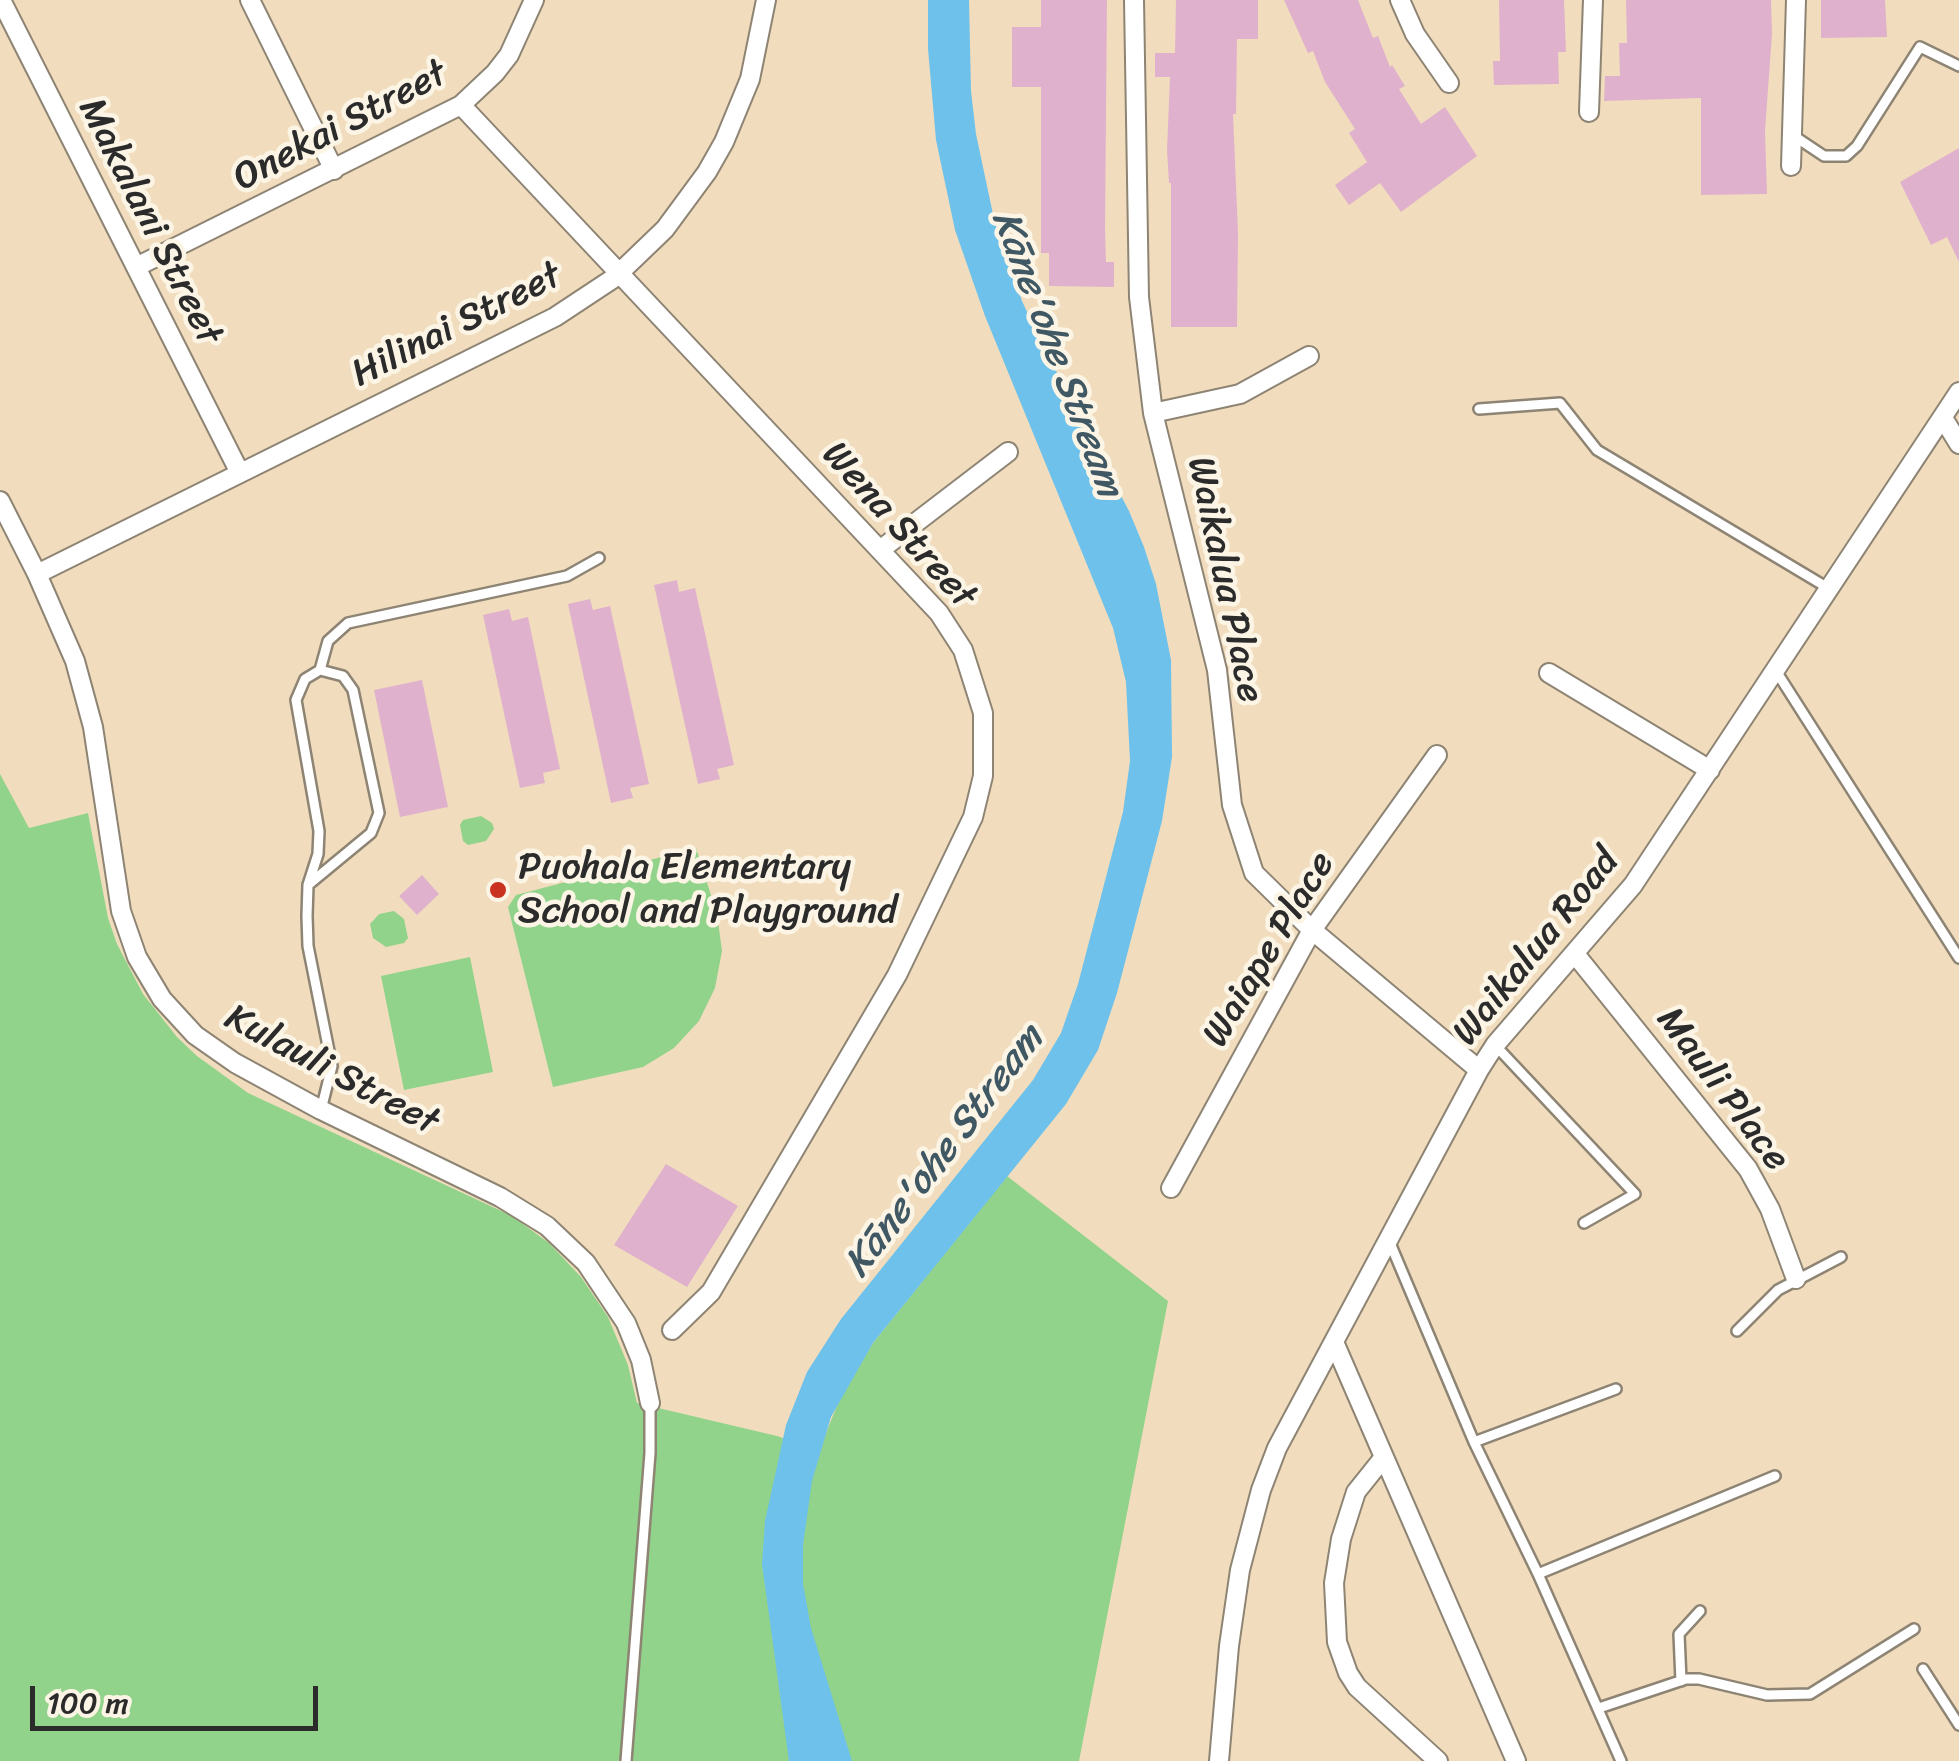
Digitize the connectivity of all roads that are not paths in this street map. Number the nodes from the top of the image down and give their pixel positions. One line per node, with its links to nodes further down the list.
1 (1, 0): 16 (street, Makalani Street)
2 (250, 0): 15 (street)
3 (534, 0): 11 (street, Onekai Street)
4 (766, 0): 17 (street, Hilinai Street)
5 (1134, 0): 21 (street, Waikalua Place)
6 (1400, 0): 10 (street)
7 (1593, 0): 12 (street)
8 (1796, 0): 13 (street)
9 (1959, 66): 13 (lane)
10 (1449, 83)
11 (461, 105): 15 (street, Onekai Street); 17 (street, Wena Street)
12 (1589, 112)
13 (1792, 134): 14 (street)
14 (1790, 166)
15 (334, 170): 16 (street, Onekai Street)
16 (136, 267): 25 (street, Makalani Street)
17 (618, 274): 25 (street, Hilinai Street); 27 (street, Wena Street)
18 (1309, 356): 21 (street)
19 (1959, 392): 22 (street, Waikalua Road)
20 (1480, 409): 30 (lane)
21 (1153, 413): 37 (street, Waikalua Place)
22 (1942, 418): 23 (street); 30 (street, Waikalua Road)
23 (1959, 444)
24 (1008, 452): 27 (street)
25 (240, 473): 29 (street, Hilinai Street)
26 (0, 501): 29 (street, Kulauli Street)
27 (880, 550): 48 (street, Wena Street)
28 (598, 558): 32 (lane)
29 (38, 574): 42 (street, Kulauli Street)
30 (1828, 588): 31 (street, Waikalua Road)
31 (1774, 669): 35 (street, Waikalua Road); 39 (lane)
32 (320, 670): 36 (lane); 36 (lane)
33 (1549, 673): 35 (street)
34 (1437, 755): 37 (street, Waiape Place)
35 (1710, 770): 38 (street, Waikalua Road)
36 (308, 884): 42 (lane)
37 (1312, 930): 41 (street, Waikalua Place); 43 (street, Waiape Place)
38 (1574, 954): 40 (street, Waikalua Road); 47 (street, Mauli Place)
39 (1959, 958)
40 (1495, 1045): 41 (street, Waikalua Road); 44 (lane)
41 (1478, 1070): 45 (street, Waikalua Road)
42 (321, 1110): 52 (street, Kulauli Street)
43 (1171, 1188)
44 (1584, 1224)
45 (1389, 1240): 50 (street, Waikalua Road); 53 (lane)
46 (1841, 1256): 47 (lane)
47 (1796, 1279): 49 (lane)
48 (672, 1330)
49 (1736, 1332)
50 (1334, 1342): 54 (street); 64 (street, Waikalua Road)
51 (1616, 1389): 53 (lane)
52 (650, 1404): 63 (lane)
53 (1474, 1442): 56 (lane)
54 (1384, 1457): 65 (street); 66 (street)
55 (1775, 1476): 56 (lane)
56 (1538, 1574): 61 (lane)
57 (1700, 1611): 60 (lane)
58 (1914, 1630): 60 (lane)
59 (1922, 1669): 62 (lane)
60 (1680, 1681): 61 (lane)
61 (1599, 1708): 67 (lane)
62 (1959, 1725)
63 (626, 1761)
64 (1219, 1761)
65 (1438, 1761)
66 (1516, 1761)
67 (1621, 1761)

